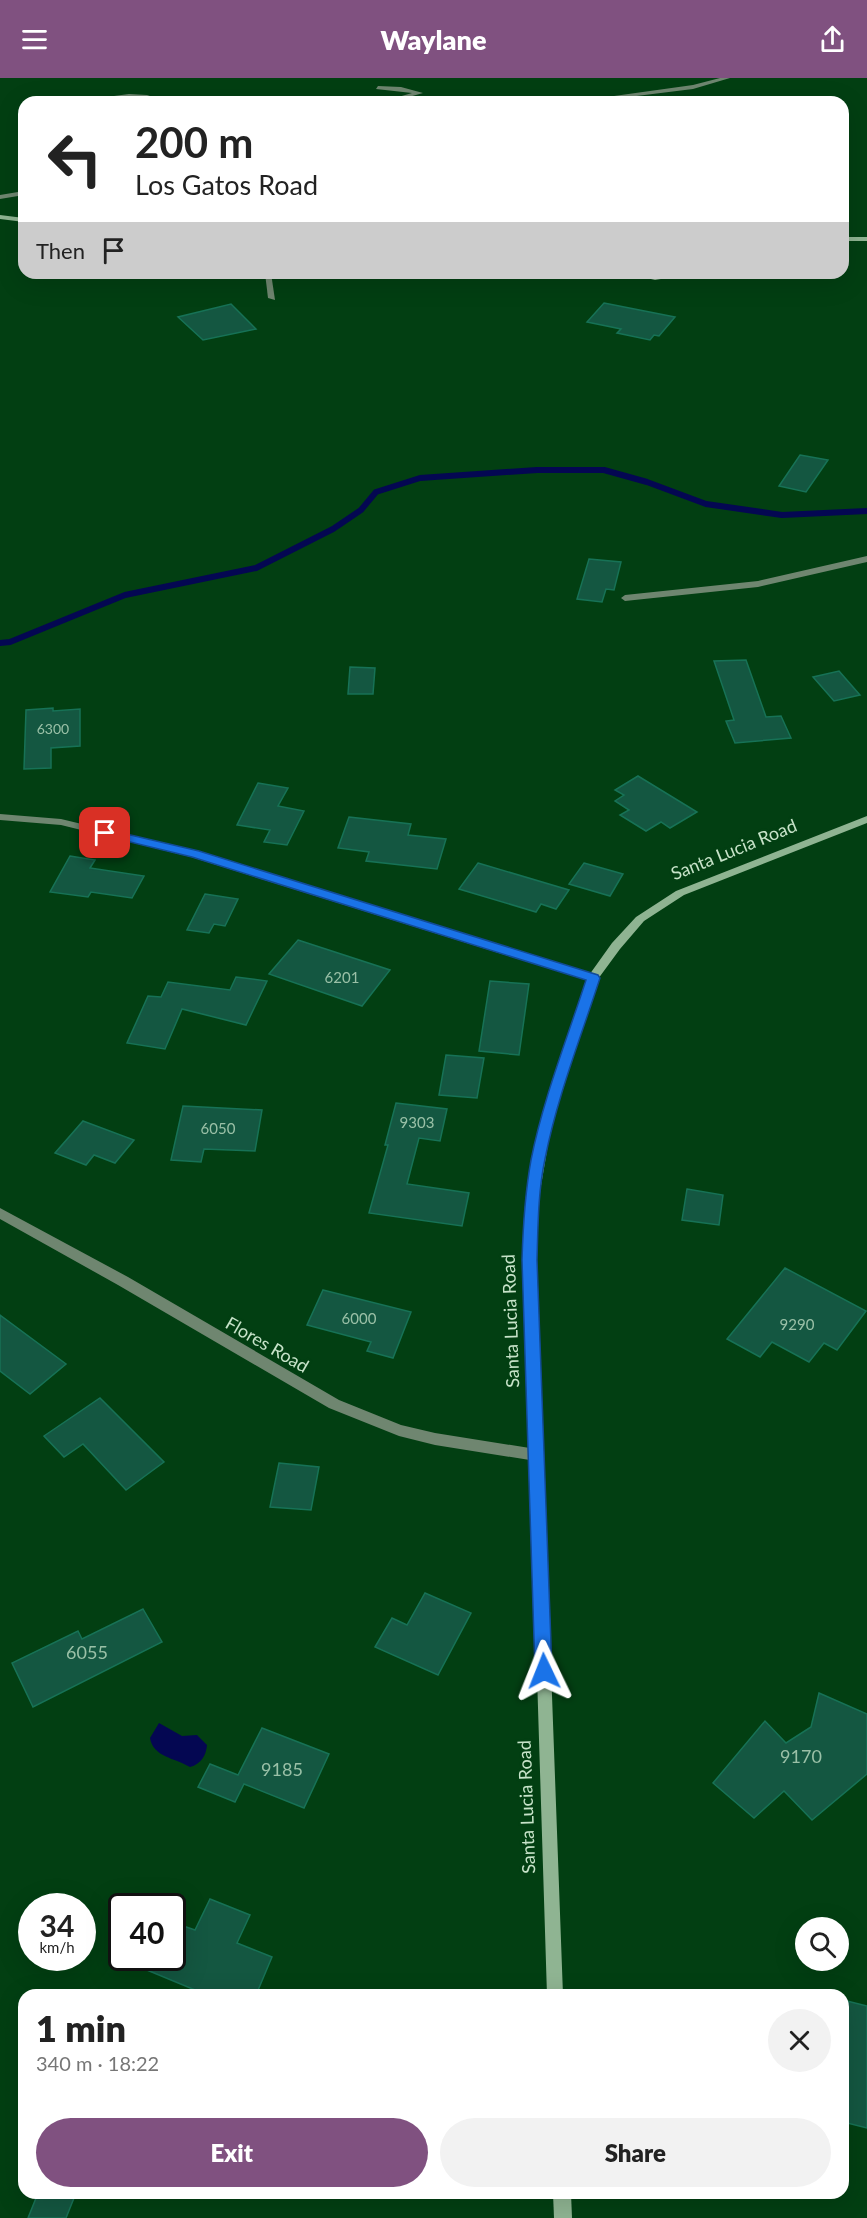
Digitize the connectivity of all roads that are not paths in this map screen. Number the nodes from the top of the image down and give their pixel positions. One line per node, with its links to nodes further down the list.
1 (727, 78): 6 (street)
2 (378, 88): 5 (street)
3 (126, 96): 4 (street)
4 (146, 96)
5 (408, 96)
6 (622, 96)
7 (18, 194): 8 (street)
8 (0, 197)
9 (0, 217): 10 (street)
10 (18, 219)
11 (849, 239): 12 (street)
12 (867, 239)
13 (269, 279): 14 (street)
14 (272, 298)
15 (867, 559): 16 (street)
16 (625, 598)
17 (0, 817): 19 (street)
18 (867, 819): 19 (street, Santa Lucia Road)
19 (593, 978): 21 (street, Santa Lucia Road)
20 (0, 1213): 21 (street, Flores Road)
21 (536, 1455): 22 (street, Santa Lucia Road)
22 (555, 1989)
23 (562, 2199): 24 (street)
24 (562, 2218)

